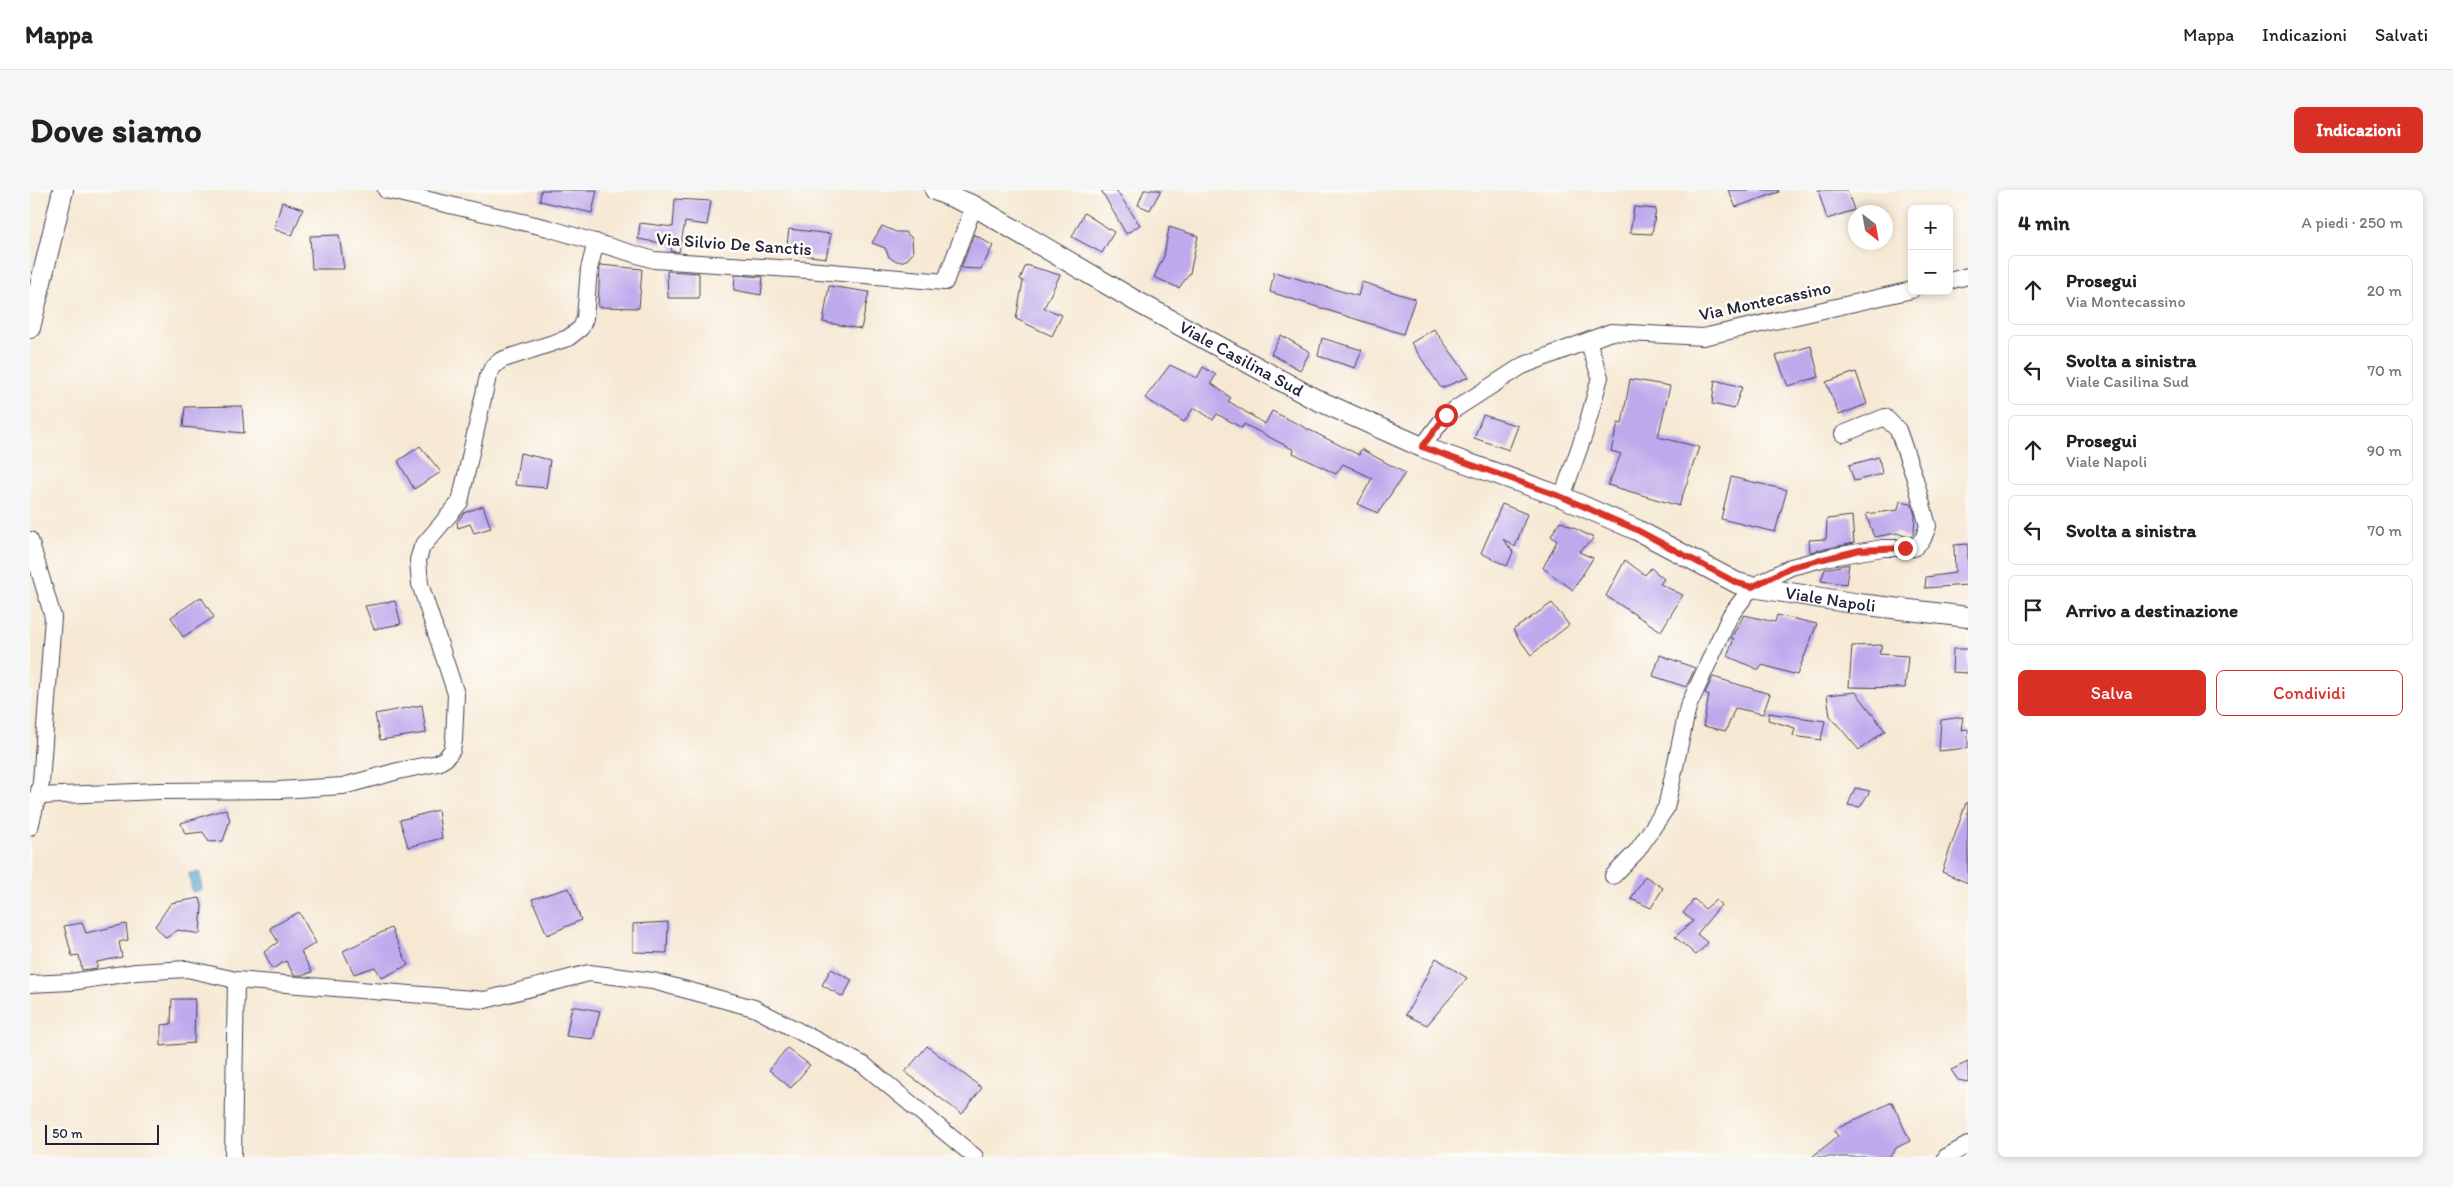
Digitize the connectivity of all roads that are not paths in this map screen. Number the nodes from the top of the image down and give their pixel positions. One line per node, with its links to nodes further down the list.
1 (63, 190): 9 (main road)
2 (386, 190): 5 (street, Via Silvio De Sanctis)
3 (935, 190): 4 (main road, Viale Casilina Sud)
4 (974, 206): 5 (street, Via Silvio De Sanctis); 12 (main road, Viale Casilina Sud)
5 (596, 242): 17 (street)
6 (1968, 276): 7 (street)
7 (1953, 280)
8 (1908, 291): 10 (street, Via Montecassino)
9 (30, 328)
10 (1588, 341): 12 (street, Via Montecassino); 13 (street)
11 (1843, 434): 15 (street)
12 (1422, 447): 13 (main road, Viale Casilina Sud)
13 (1562, 497): 15 (main road, Viale Napoli)
14 (30, 540): 17 (street)
15 (1752, 587): 16 (main road, Viale Napoli); 19 (street)
16 (1968, 617)
17 (38, 796): 18 (street)
18 (30, 826)
19 (1613, 876)
20 (236, 980): 21 (street); 23 (street); 24 (street)
21 (30, 984)
22 (1968, 1145): 25 (street)
23 (234, 1157)
24 (975, 1157)
25 (1946, 1157)

